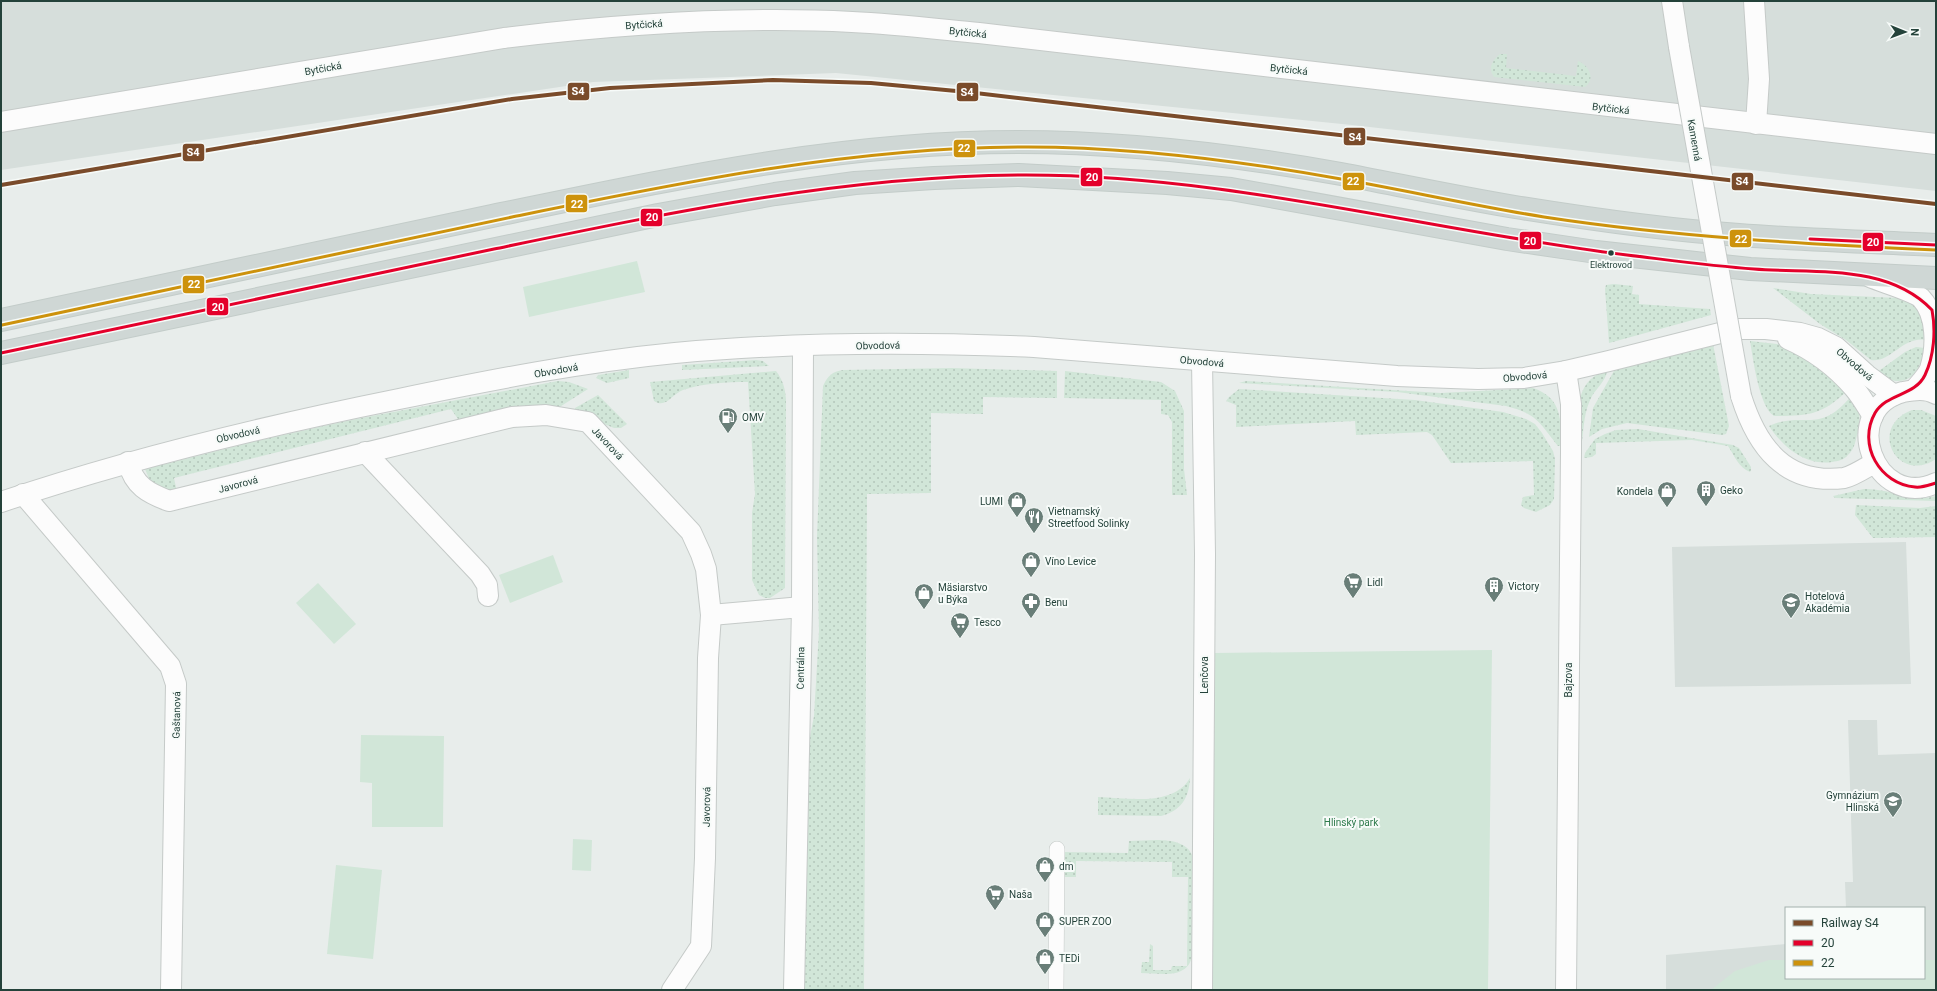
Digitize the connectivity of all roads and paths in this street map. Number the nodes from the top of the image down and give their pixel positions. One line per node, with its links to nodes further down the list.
1 (1672, 1): 21 (street, Kamenná, bridge)
2 (1754, 1): 4 (street)
3 (1, 122): 4 (street, Bytčická)
4 (1756, 124): 5 (street, Bytčická)
5 (1936, 144)
6 (1936, 245): 9 (main road)
7 (1864, 275): 8 (main road); 12 (main road); 15 (street)
8 (1936, 278)
9 (1, 320)
10 (1766, 329): 14 (street, Obvodová); 17 (street, Obvodová); 18 (street, Obvodová)
11 (803, 346): 13 (street, Obvodová); 20 (street, Obvodová); 26 (street, Centrálna)
12 (1, 353)
13 (1202, 361): 14 (street, Obvodová); 33 (street, Lenčova)
14 (1566, 371): 34 (street, Bajzova)
15 (1915, 389): 16 (street); 17 (street)
16 (1936, 394)
17 (1894, 395): 18 (street)
18 (1873, 416): 21 (street)
19 (365, 452): 20 (street, Javorová); 25 (street); 27 (street, Javorová)
20 (128, 462): 23 (street, Obvodová)
21 (1874, 463): 22 (street)
22 (1936, 483)
23 (23, 494): 24 (street, Obvodová); 29 (street, Gaštanová)
24 (1, 502)
25 (488, 596)
26 (802, 607): 27 (street); 31 (street, Centrálna)
27 (711, 616): 30 (street, Javorová)
28 (1057, 849): 32 (street)
29 (170, 990)
30 (672, 990)
31 (794, 990)
32 (1056, 990)
33 (1202, 990)
34 (1566, 990)

